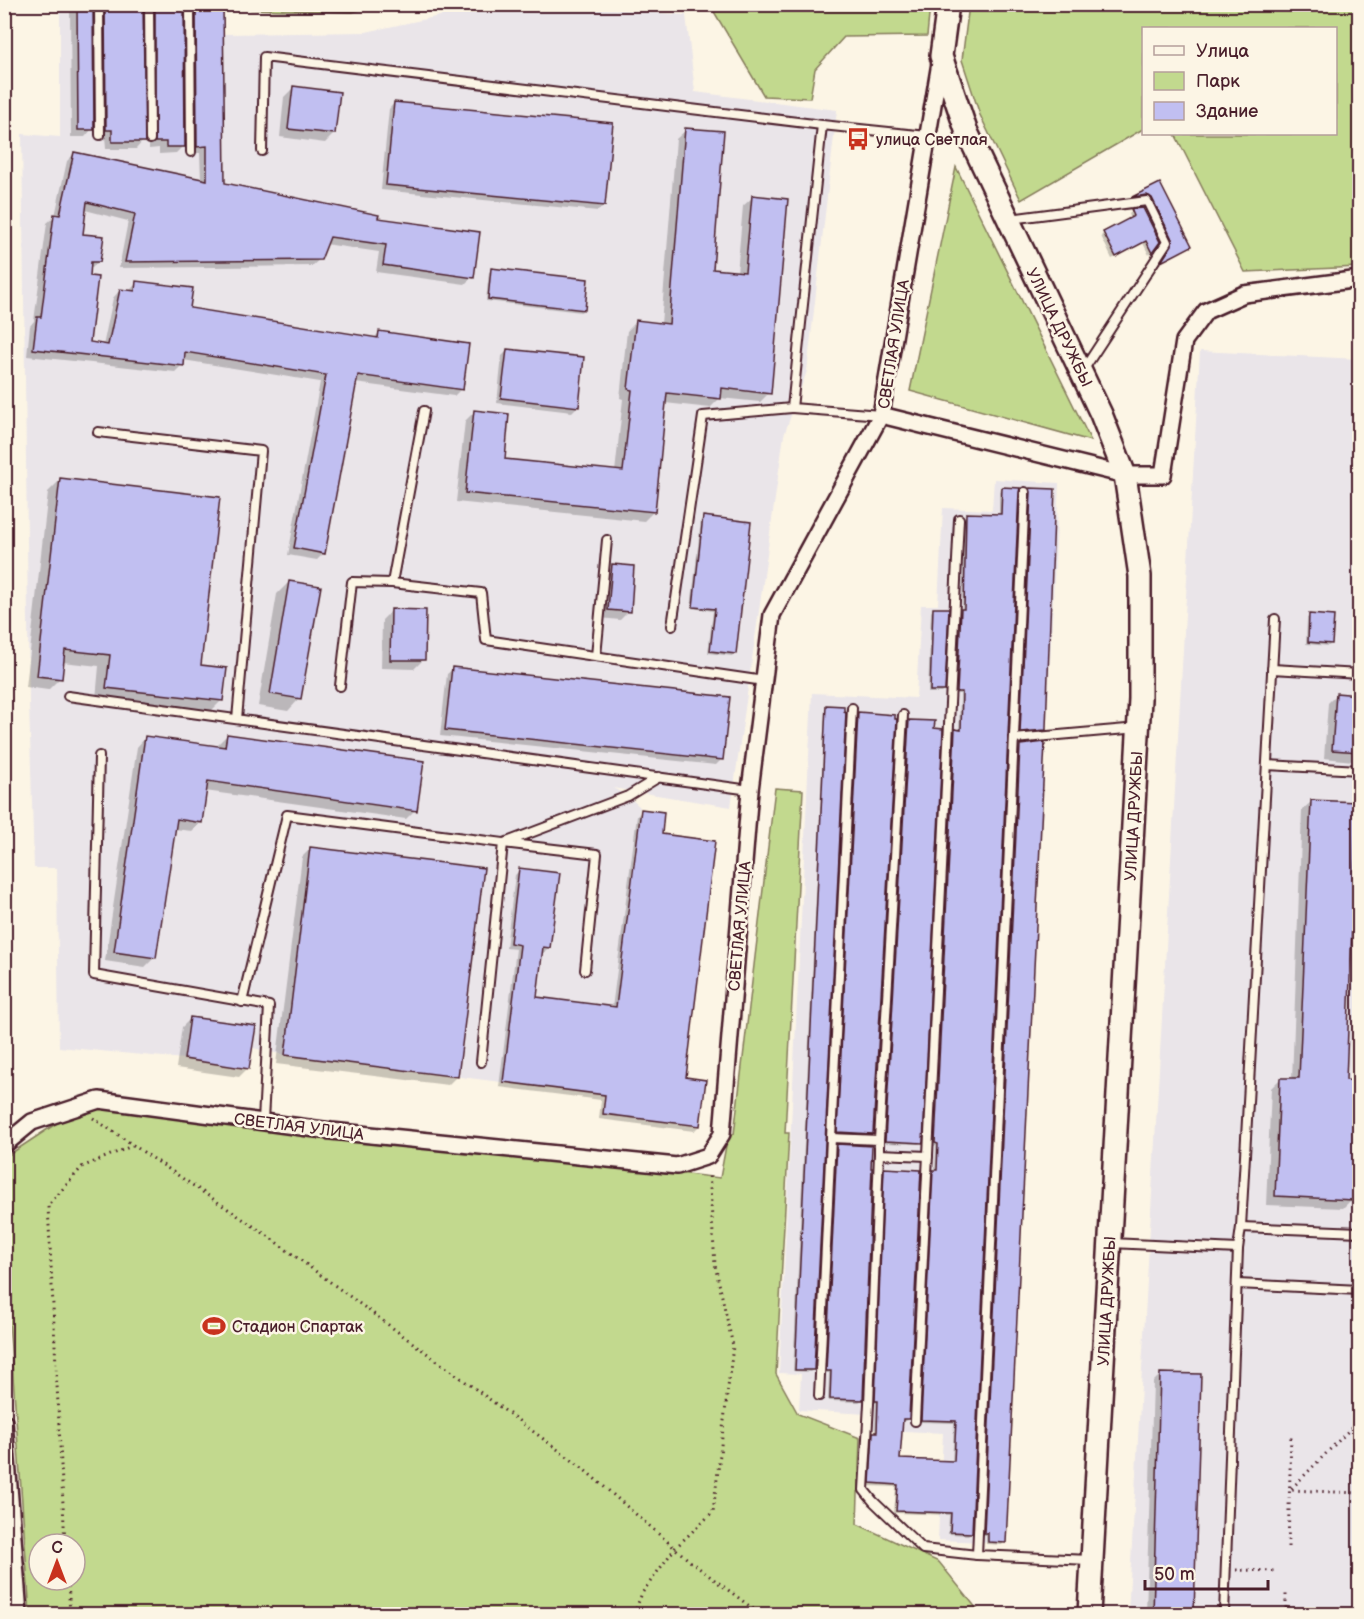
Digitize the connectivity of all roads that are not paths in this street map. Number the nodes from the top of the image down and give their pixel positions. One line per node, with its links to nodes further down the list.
1 (99, 4): 7 (lane)
2 (149, 4): 9 (lane)
3 (190, 4): 11 (lane)
4 (948, 4): 5 (street, СВЕТЛАЯ УЛИЦА)
5 (941, 56): 8 (street, СВЕТЛАЯ УЛИЦА); 12 (street, УЛИЦА ДРУЖБЫ)
6 (822, 125): 8 (lane); 10 (lane); 15 (lane)
7 (100, 135)
8 (927, 135): 17 (street, СВЕТЛАЯ УЛИЦА)
9 (150, 139)
10 (262, 151)
11 (191, 152)
12 (1008, 219): 14 (street, УЛИЦА ДРУЖБЫ); 14 (lane)
13 (1359, 279): 19 (street)
14 (1081, 372): 19 (street, УЛИЦА ДРУЖБЫ)
15 (792, 408): 17 (lane); 25 (lane)
16 (424, 411): 23 (lane)
17 (881, 415): 19 (street); 29 (street, СВЕТЛАЯ УЛИЦА)
18 (98, 432): 34 (lane)
19 (1125, 475): 35 (street, УЛИЦА ДРУЖБЫ)
20 (1025, 492): 36 (lane)
21 (959, 519): 51 (lane)
22 (607, 540): 26 (lane)
23 (392, 583): 26 (lane); 30 (lane)
24 (1275, 619): 27 (lane)
25 (672, 626)
26 (596, 656): 29 (lane)
27 (1272, 669): 28 (lane); 38 (lane)
28 (1359, 674)
29 (764, 681): 41 (street, СВЕТЛАЯ УЛИЦА)
30 (340, 686)
31 (68, 696): 34 (lane)
32 (852, 708): 47 (lane)
33 (903, 714): 48 (lane)
34 (237, 719): 40 (lane)
35 (1138, 728): 36 (lane); 54 (street, УЛИЦА ДРУЖБЫ)
36 (1014, 739): 61 (lane)
37 (99, 756): 44 (lane)
38 (1267, 765): 39 (lane); 52 (lane)
39 (1359, 770)
40 (659, 777): 41 (lane); 42 (lane)
41 (750, 790): 46 (street, СВЕТЛАЯ УЛИЦА)
42 (503, 843): 43 (lane); 44 (lane); 45 (lane)
43 (585, 970)
44 (242, 1002): 46 (lane)
45 (481, 1062)
46 (262, 1121): 49 (street, СВЕТЛАЯ УЛИЦА)
47 (831, 1138): 48 (lane); 58 (lane)
48 (879, 1140): 50 (lane)
49 (4, 1145)
50 (879, 1154): 51 (lane); 61 (lane)
51 (928, 1156): 59 (lane)
52 (1241, 1227): 53 (lane); 55 (lane)
53 (1359, 1232)
54 (1109, 1243): 55 (lane); 62 (street, УЛИЦА ДРУЖБЫ)
55 (1238, 1250): 56 (lane)
56 (1237, 1284): 57 (lane); 66 (lane)
57 (1359, 1290)
58 (819, 1396)
59 (915, 1421)
60 (4, 1422): 63 (street)
61 (977, 1555): 62 (lane)
62 (1092, 1560): 65 (street, УЛИЦА ДРУЖБЫ)
63 (10, 1575): 64 (street)
64 (19, 1614)
65 (1089, 1614)
66 (1224, 1614)

